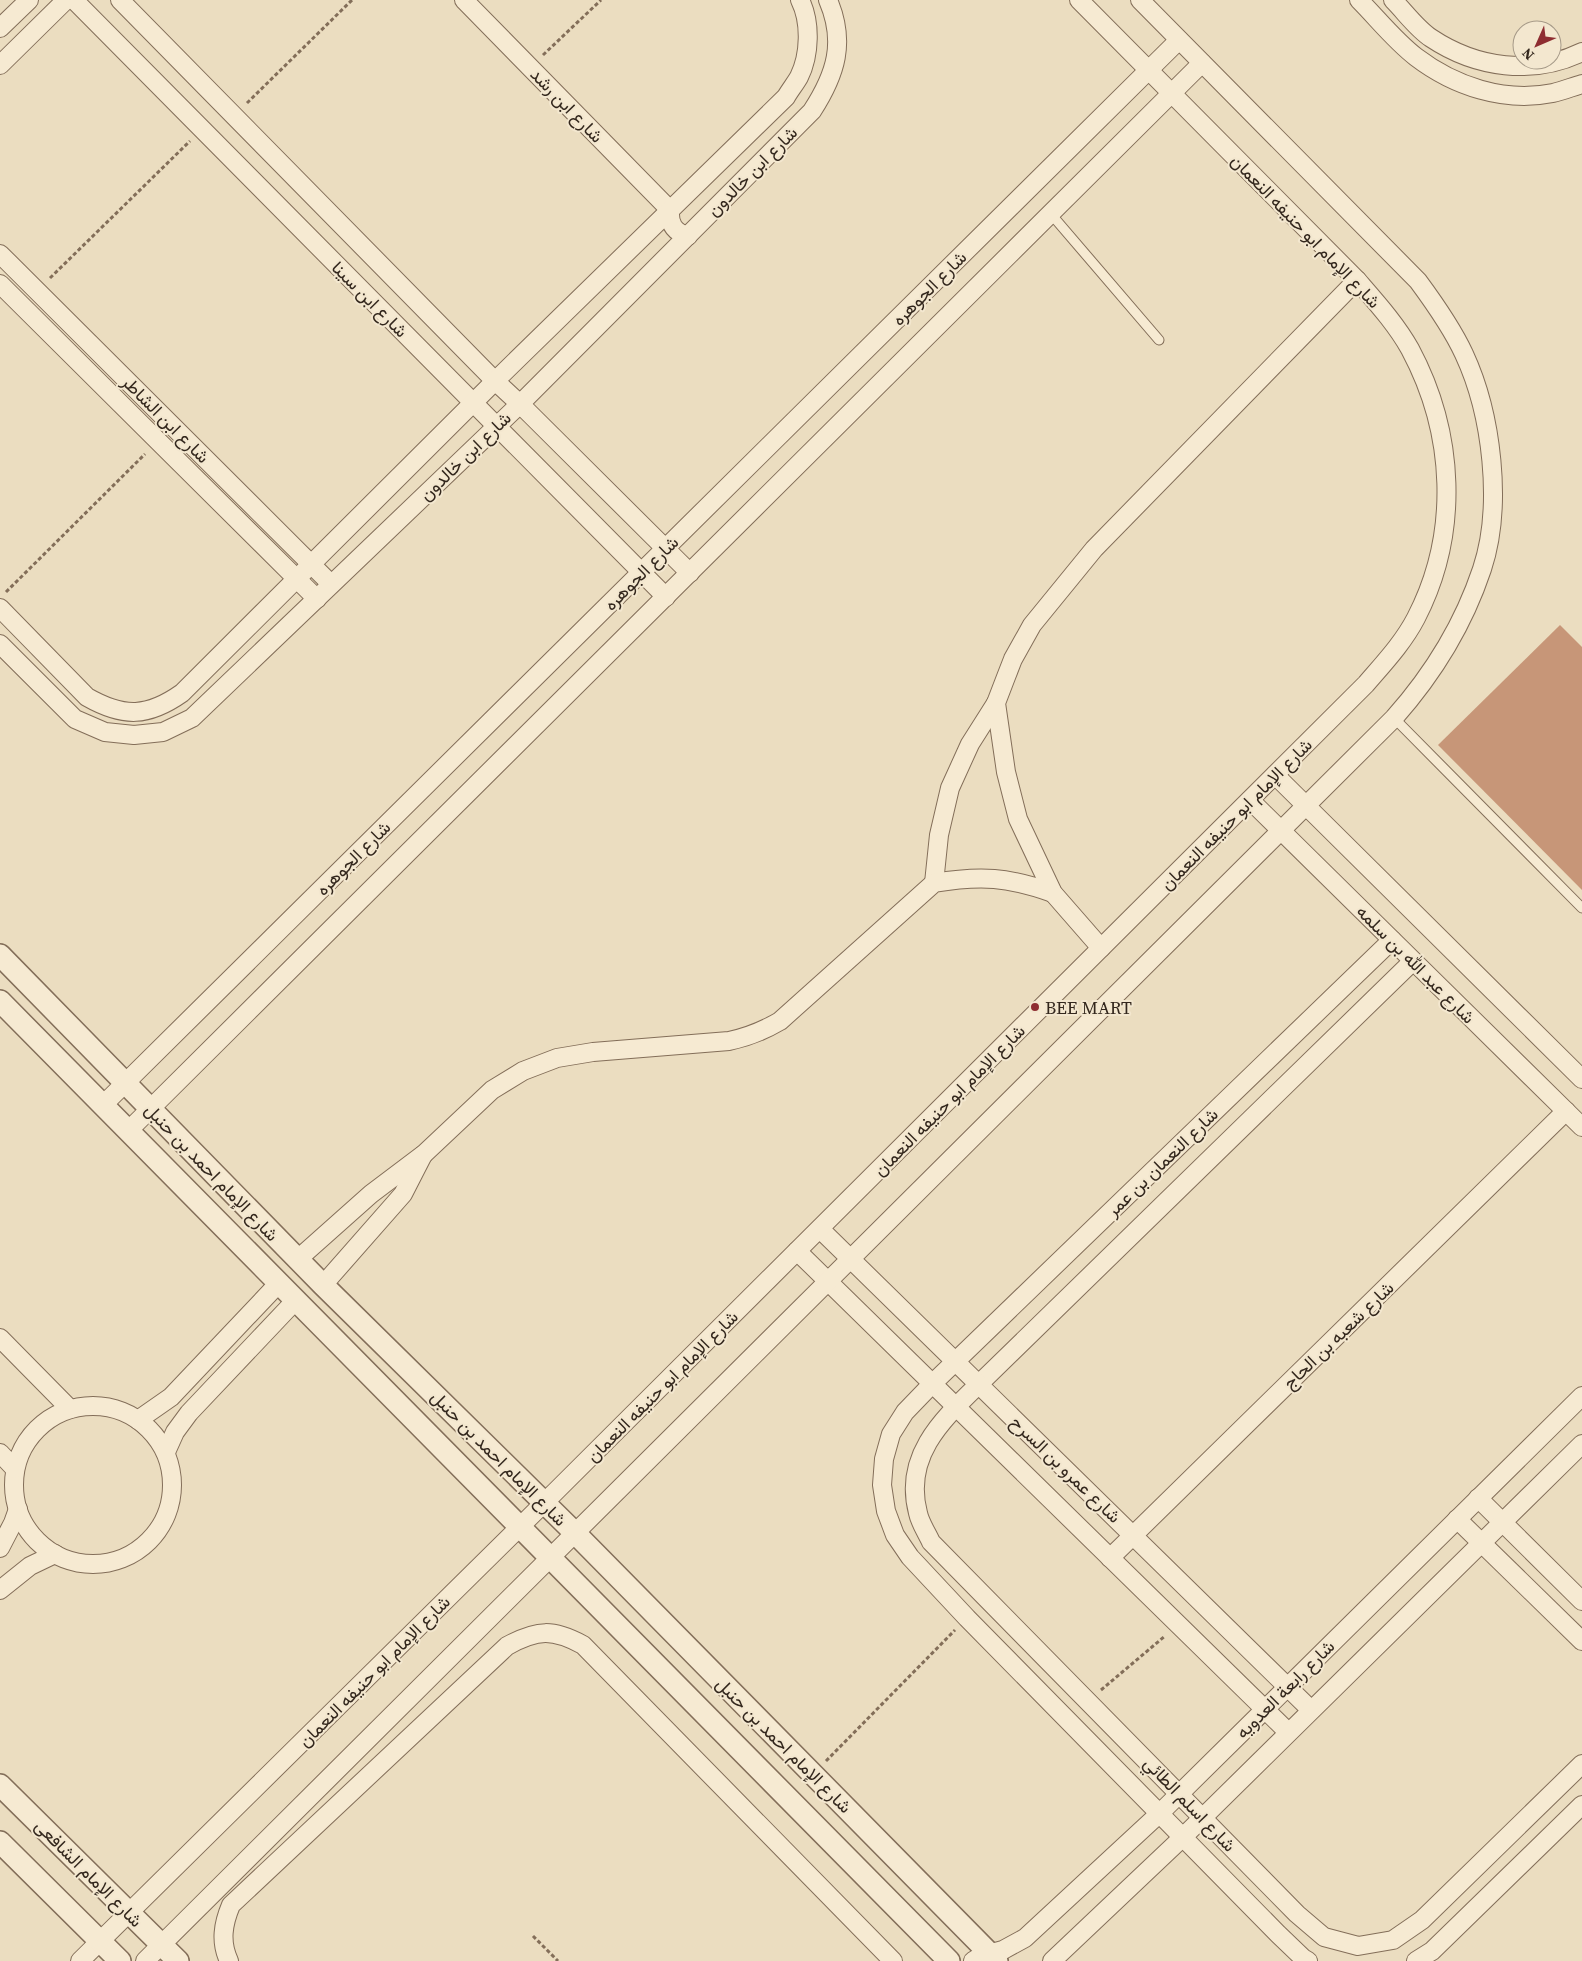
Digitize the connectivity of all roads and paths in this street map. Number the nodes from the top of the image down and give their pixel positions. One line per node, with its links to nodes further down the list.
1 (29, 0): 14 (street)
2 (66, 0): 18 (street)
3 (74, 0): 24 (street, شارع ابن سينا)
4 (120, 0): 23 (street, شارع ابن سينا)
5 (352, 0): 23 (path)
6 (464, 0): 19 (street, شارع ابن رشد)
7 (601, 0): 19 (path)
8 (800, 0): 25 (street, شارع ابن خالدون)
9 (828, 0): 27 (street, شارع ابن خالدون)
10 (1079, 0): 20 (street, شارع الإمام ابو حنيفه النعمان)
11 (1140, 0): 15 (street)
12 (1359, 0): 21 (street)
13 (1393, 0): 16 (street)
14 (0, 28)
15 (1179, 40): 17 (street); 20 (street, شارع الجوهره)
16 (1582, 52)
17 (1202, 63): 22 (street, شارع الجوهره); 51 (street)
18 (0, 65)
19 (530, 68): 25 (street, شارع ابن رشد)
20 (1148, 70): 22 (street, شارع الإمام ابو حنيفه النعمان); 39 (street, شارع الجوهره)
21 (1582, 84)
22 (1172, 94): 26 (street, شارع الجوهره); 29 (street, شارع الإمام ابو حنيفه النعمان)
23 (234, 115): 33 (street, شارع ابن سينا)
24 (202, 129): 31 (path); 34 (street, شارع ابن سينا)
25 (670, 210): 27 (street, شارع ابن رشد); 27 (street); 33 (street, شارع ابن خالدون)
26 (1051, 214): 32 (lane); 42 (street, شارع الجوهره)
27 (694, 230): 35 (street, شارع ابن خالدون)
28 (0, 254): 31 (street, شارع ابن الشاطر)
29 (1357, 280): 50 (street); 52 (street, شارع الإمام ابو حنيفه النعمان)
30 (0, 284): 38 (street, شارع ابن الشاطر)
31 (37, 290): 36 (street, شارع ابن الشاطر)
32 (1159, 340)
33 (495, 381): 34 (street, شارع ابن خالدون); 35 (street, شارع ابن سينا)
34 (473, 403): 37 (street, شارع ابن سينا); 40 (street, شارع ابن خالدون)
35 (520, 404): 37 (street, شارع ابن خالدون); 39 (street, شارع ابن سينا)
36 (167, 420): 38 (street); 40 (street, شارع ابن الشاطر)
37 (496, 426): 41 (street, شارع ابن سينا); 44 (street, شارع ابن خالدون)
38 (155, 437): 43 (street, شارع ابن الشاطر); 45 (path)
39 (666, 549): 41 (street, شارع الجوهره); 42 (street, شارع ابن سينا)
40 (311, 564): 43 (street, شارع ابن خالدون); 44 (street, شارع ابن الشاطر)
41 (642, 572): 46 (street, شارع ابن سينا); 65 (street, شارع الجوهره)
42 (690, 574): 46 (street, شارع الجوهره)
43 (296, 579): 47 (street, شارع ابن الشاطر); 48 (street, شارع ابن خالدون)
44 (331, 584): 47 (street, شارع ابن خالدون)
45 (0, 597)
46 (666, 597): 67 (street, شارع الجوهره)
47 (317, 600): 49 (street, شارع ابن خالدون)
48 (0, 608)
49 (0, 644)
50 (996, 703): 56 (street); 57 (street)
51 (1394, 718): 54 (street); 58 (lane)
52 (1275, 775): 53 (street, شارع الإمام ابو حنيفه النعمان); 54 (street, شارع عبد الله بن سلمه)
53 (1250, 800): 55 (street, شارع عبد الله بن سلمه); 60 (street, شارع الإمام ابو حنيفه النعمان)
54 (1306, 806): 55 (street); 64 (street, شارع عبد الله بن سلمه)
55 (1281, 831): 59 (street, شارع عبد الله بن سلمه); 74 (street)
56 (934, 883): 57 (street); 71 (street)
57 (1053, 893): 60 (street)
58 (1582, 908)
59 (1392, 940): 62 (street, شارع عبد الله بن سلمه); 81 (street, شارع النعمان بن عمر)
60 (1101, 948): 72 (street, شارع الإمام ابو حنيفه النعمان)
61 (0, 954): 65 (street, شارع الإمام احمد بن حنبل)
62 (1413, 961): 68 (street, شارع عبد الله بن سلمه); 83 (street, شارع النعمان بن عمر)
63 (0, 1001): 66 (street, شارع الإمام احمد بن حنبل)
64 (1582, 1079)
65 (125, 1083): 66 (street, شارع الجوهره); 67 (street, شارع الإمام احمد بن حنبل)
66 (103, 1105): 70 (street, شارع الإمام احمد بن حنبل)
67 (151, 1109): 70 (street, شارع الجوهره); 75 (street, شارع الإمام احمد بن حنبل)
68 (1566, 1111): 69 (street, شارع عبد الله بن سلمه); 99 (street, شارع شعبه بن الحاج)
69 (1582, 1127)
70 (128, 1131): 77 (street, شارع الإمام احمد بن حنبل)
71 (424, 1154): 75 (street); 78 (street)
72 (820, 1229): 73 (street, شارع الإمام ابو حنيفه النعمان); 74 (street, شارع عمرو بن السرح)
73 (797, 1251): 76 (street, شارع عمرو بن السرح); 93 (street, شارع الإمام ابو حنيفه النعمان)
74 (850, 1258): 76 (street); 81 (street, شارع عمرو بن السرح)
75 (298, 1259): 78 (street, شارع الإمام احمد بن حنبل)
76 (827, 1281): 82 (street, شارع عمرو بن السرح); 98 (street)
77 (278, 1284): 79 (street, شارع الإمام احمد بن حنبل); 87 (street)
78 (323, 1285): 93 (street, شارع الإمام احمد بن حنبل)
79 (295, 1301): 89 (street); 97 (street, شارع الإمام احمد بن حنبل)
80 (0, 1338): 86 (street)
81 (955, 1361): 82 (street, شارع النعمان بن عمر); 83 (street, شارع عمرو بن السرح)
82 (932, 1384): 85 (street, شارع عمرو بن السرح); 107 (street, شارع اسلم الطائي)
83 (979, 1384): 85 (street, شارع النعمان بن عمر); 99 (street, شارع عمرو بن السرح)
84 (1582, 1396): 92 (street, شارع رابعة العدويه)
85 (956, 1407): 104 (street, شارع عمرو بن السرح); 111 (street, شارع اسلم الطائي)
86 (70, 1409): 87 (street); 91 (street)
87 (138, 1420): 89 (street)
88 (1582, 1444): 96 (street, شارع رابعة العدويه)
89 (166, 1452): 102 (street)
90 (0, 1453): 91 (street)
91 (15, 1469): 94 (street)
92 (1478, 1498): 95 (street, شارع رابعة العدويه); 96 (street)
93 (544, 1503): 97 (street, شارع الإمام ابو حنيفه النعمان); 98 (street, شارع الإمام احمد بن حنبل)
94 (18, 1509): 101 (street); 102 (street)
95 (1457, 1519): 100 (street); 110 (street, شارع رابعة العدويه)
96 (1503, 1522): 100 (street, شارع رابعة العدويه); 106 (street)
97 (519, 1528): 103 (street, شارع الإمام احمد بن حنبل); 124 (street, شارع الإمام ابو حنيفه النعمان)
98 (575, 1533): 103 (street); 116 (street, شارع الإمام احمد بن حنبل)
99 (1133, 1535): 104 (street, شارع شعبه بن الحاج); 110 (street, شارع عمرو بن السرح)
100 (1482, 1543): 109 (street); 113 (street, شارع رابعة العدويه)
101 (0, 1548)
102 (55, 1554): 105 (street)
103 (549, 1558): 127 (street); 136 (street, شارع الإمام احمد بن حنبل)
104 (1110, 1558): 108 (street, شارع عمرو بن السرح)
105 (0, 1590)
106 (1582, 1601)
107 (967, 1618): 116 (path); 120 (street, شارع اسلم الطائي)
108 (1179, 1625): 111 (path); 112 (street, شارع عمرو بن السرح)
109 (1582, 1642)
110 (1288, 1686): 112 (street, شارع رابعة العدويه); 113 (street, شارع عمرو بن السرح)
111 (1089, 1702): 118 (street, شارع اسلم الطائي)
112 (1265, 1709): 114 (street, شارع عمرو بن السرح); 118 (street, شارع رابعة العدويه)
113 (1312, 1710): 114 (street, شارع رابعة العدويه)
114 (1288, 1732): 121 (street, شارع رابعة العدويه)
115 (1582, 1764): 121 (street, شارع اسلم الطائي)
116 (813, 1773): 128 (street, شارع الإمام احمد بن حنبل)
117 (0, 1786): 124 (street, شارع الإمام الشافعى)
118 (1180, 1794): 120 (street, شارع رابعة العدويه); 121 (street, شارع اسلم الطائي)
119 (1582, 1805): 139 (street)
120 (1160, 1813): 122 (street, شارع اسلم الطائي); 128 (street, شارع رابعة العدويه)
121 (1203, 1817): 122 (street, شارع رابعة العدويه)
122 (1183, 1836): 137 (street, شارع رابعة العدويه); 138 (street, شارع اسلم الطائي)
123 (0, 1842): 126 (street)
124 (128, 1912): 126 (street, شارع الإمام ابو حنيفه النعمان); 127 (street, شارع الإمام الشافعى)
125 (533, 1936): 134 (path)
126 (100, 1941): 129 (street, شارع الإمام ابو حنيفه النعمان); 130 (street)
127 (161, 1945): 131 (street); 132 (street, شارع الإمام الشافعى)
128 (987, 1959)
129 (80, 1961)
130 (120, 1961)
131 (145, 1961)
132 (178, 1961)
133 (228, 1961): 135 (street)
134 (558, 1961)
135 (893, 1961)
136 (948, 1961)
137 (1052, 1961)
138 (1308, 1961)
139 (1416, 1961)

